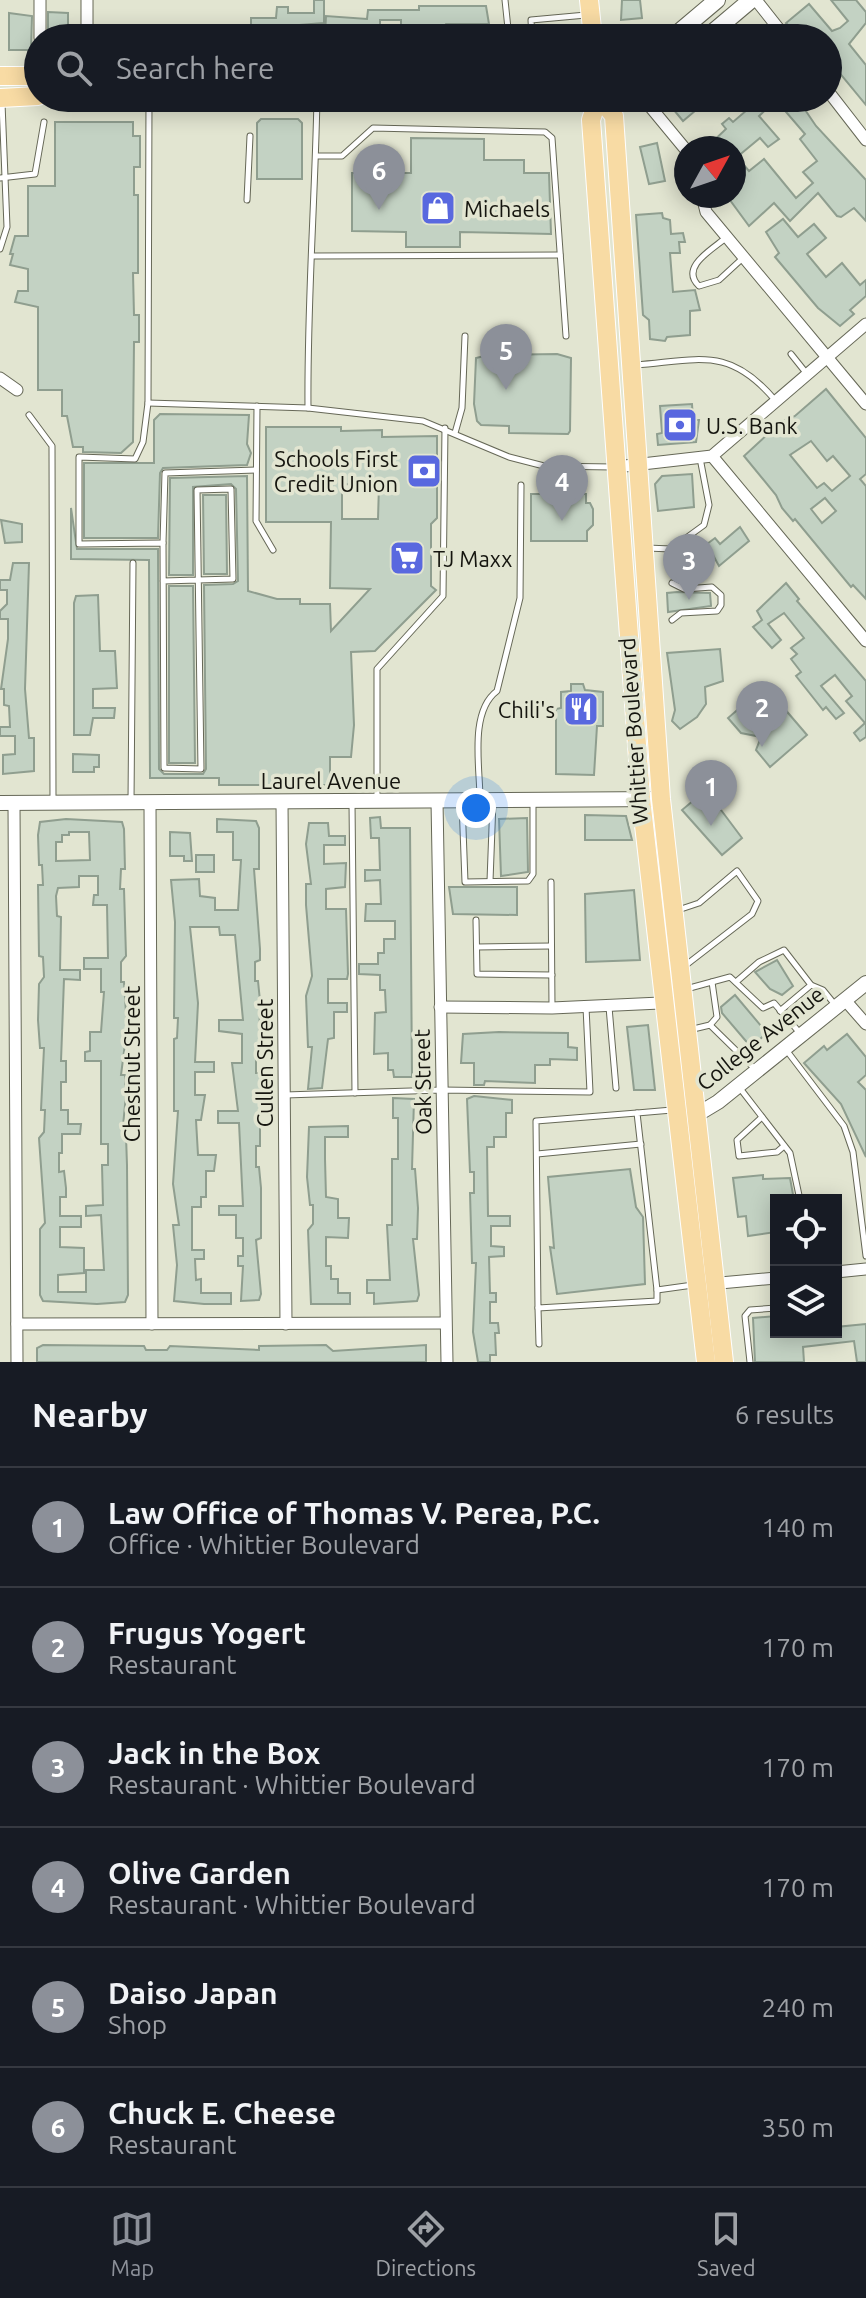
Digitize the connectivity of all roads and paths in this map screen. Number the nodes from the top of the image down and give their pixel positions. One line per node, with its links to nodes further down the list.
1 (40, 0): 7 (street)
2 (87, 0): 8 (street)
3 (505, 0): 9 (lane)
4 (717, 0): 11 (main road)
5 (754, 0): 12 (main road); 13 (street)
6 (590, 8): 10 (lane)
7 (40, 24)
8 (87, 24)
9 (508, 24)
10 (531, 24)
11 (689, 24)
12 (724, 24)
13 (774, 24)
14 (0, 76): 15 (main road); 17 (lane)
15 (24, 76)
16 (24, 97): 17 (main road)
17 (1, 98): 29 (lane)
18 (842, 109): 27 (street)
19 (149, 112): 48 (lane)
20 (317, 112): 28 (lane)
21 (594, 112): 57 (main road, Whittier Boulevard)
22 (611, 112): 43 (main road, Whittier Boulevard)
23 (655, 112): 26 (street)
24 (44, 122): 29 (lane)
25 (250, 136): 30 (lane)
26 (674, 136)
27 (866, 140)
28 (316, 156): 35 (lane); 36 (lane)
29 (2, 178): 31 (lane)
30 (247, 200)
31 (3, 208): 34 (lane)
32 (705, 208): 33 (street)
33 (727, 237): 37 (street); 37 (lane)
34 (0, 249)
35 (561, 255): 36 (lane); 40 (lane)
36 (313, 256): 51 (lane)
37 (744, 257): 42 (street)
38 (866, 324): 42 (street)
39 (465, 336): 54 (lane)
40 (566, 336)
41 (791, 354): 44 (lane)
42 (827, 356): 44 (street); 49 (street)
43 (631, 366): 47 (lane); 56 (main road, Whittier Boulevard)
44 (807, 374): 47 (street)
45 (0, 378): 46 (street)
46 (17, 390)
47 (776, 401): 55 (street)
48 (148, 403): 50 (lane); 60 (lane)
49 (866, 404)
50 (257, 406): 51 (lane); 58 (lane)
51 (308, 408): 53 (lane)
52 (29, 415): 79 (lane)
53 (445, 428): 54 (lane); 77 (lane)
54 (455, 433): 57 (lane)
55 (706, 457): 56 (street); 61 (lane); 68 (street)
56 (637, 464): 57 (street); 61 (main road, Whittier Boulevard)
57 (616, 467): 69 (main road, Whittier Boulevard)
58 (256, 470): 60 (lane); 62 (lane)
59 (521, 485): 71 (lane)
60 (163, 543): 64 (lane)
61 (643, 548): 70 (main road, Whittier Boulevard)
62 (273, 550)
63 (133, 563): 80 (lane)
64 (163, 581): 65 (lane); 65 (lane)
65 (198, 581): 65 (lane)
66 (672, 583): 67 (lane)
67 (672, 620)
68 (866, 641)
69 (641, 799): 70 (street, Laurel Avenue); 72 (street, Laurel Avenue); 85 (main road, Whittier Boulevard)
70 (661, 799): 84 (main road, Whittier Boulevard)
71 (486, 800): 72 (street, Laurel Avenue); 74 (street, Laurel Avenue); 82 (lane)
72 (532, 800): 82 (lane)
73 (437, 801): 74 (street, Laurel Avenue); 77 (street, Laurel Avenue); 98 (street, Oak Street)
74 (462, 801): 82 (lane)
75 (282, 802): 76 (street, Laurel Avenue); 81 (street, Laurel Avenue); 113 (street, Cullen Street)
76 (352, 802): 77 (street, Laurel Avenue); 112 (lane)
77 (377, 802)
78 (7, 803): 79 (street, Laurel Avenue); 131 (street)
79 (53, 803): 80 (street, Laurel Avenue)
80 (131, 803): 81 (street, Laurel Avenue)
81 (150, 803): 132 (street, Chestnut Street)
82 (490, 881)
83 (551, 882): 87 (lane)
84 (673, 912): 85 (lane); 89 (main road, Whittier Boulevard); 89 (lane)
85 (653, 916): 97 (main road, Whittier Boulevard)
86 (476, 920): 88 (lane)
87 (551, 946): 88 (lane); 90 (lane)
88 (477, 947): 90 (lane)
89 (678, 970): 95 (main road, Whittier Boulevard)
90 (552, 975): 101 (lane)
91 (712, 982): 92 (lane); 95 (lane); 104 (lane)
92 (736, 982): 94 (lane); 102 (lane)
93 (866, 983): 96 (street, College Avenue)
94 (811, 985): 96 (lane); 102 (lane)
95 (681, 996): 97 (street); 105 (main road, Whittier Boulevard)
96 (841, 1003): 103 (street); 106 (street, College Avenue)
97 (663, 1006): 100 (street); 115 (main road, Whittier Boulevard)
98 (440, 1007): 101 (street); 111 (street, Oak Street)
99 (586, 1007): 100 (street); 101 (street); 111 (lane)
100 (609, 1007): 110 (lane)
101 (552, 1008)
102 (780, 1011): 106 (lane)
103 (866, 1024)
104 (710, 1025): 105 (lane); 108 (lane)
105 (686, 1031): 116 (main road, Whittier Boulevard)
106 (802, 1035): 107 (street, College Avenue)
107 (785, 1048): 108 (street, College Avenue); 122 (lane)
108 (757, 1071): 109 (street, College Avenue)
109 (739, 1086): 116 (street, College Avenue); 117 (lane)
110 (616, 1088)
111 (442, 1090): 112 (lane); 130 (street, Oak Street)
112 (355, 1093): 113 (lane)
113 (284, 1095): 133 (street, Cullen Street)
114 (637, 1113): 115 (lane); 118 (lane); 120 (lane)
115 (676, 1114): 116 (street, College Avenue); 126 (main road, Whittier Boulevard)
116 (698, 1114): 126 (main road, Whittier Boulevard)
117 (762, 1117): 119 (lane); 119 (lane)
118 (641, 1144): 120 (lane); 127 (lane)
119 (784, 1146): 121 (lane)
120 (537, 1154): 128 (lane)
121 (799, 1194)
122 (866, 1256)
123 (866, 1269): 124 (street)
124 (842, 1271)
125 (770, 1279): 126 (street)
126 (707, 1284): 127 (lane); 137 (main road, Whittier Boulevard); 138 (main road, Whittier Boulevard)
127 (657, 1290): 128 (lane)
128 (538, 1308): 134 (lane)
129 (770, 1308): 139 (lane)
130 (445, 1323): 133 (street); 136 (street, Oak Street)
131 (17, 1324): 132 (street); 135 (street)
132 (152, 1324): 133 (street)
133 (286, 1324)
134 (539, 1344)
135 (17, 1362)
136 (447, 1362)
137 (706, 1362)
138 (724, 1362)
139 (750, 1362)

